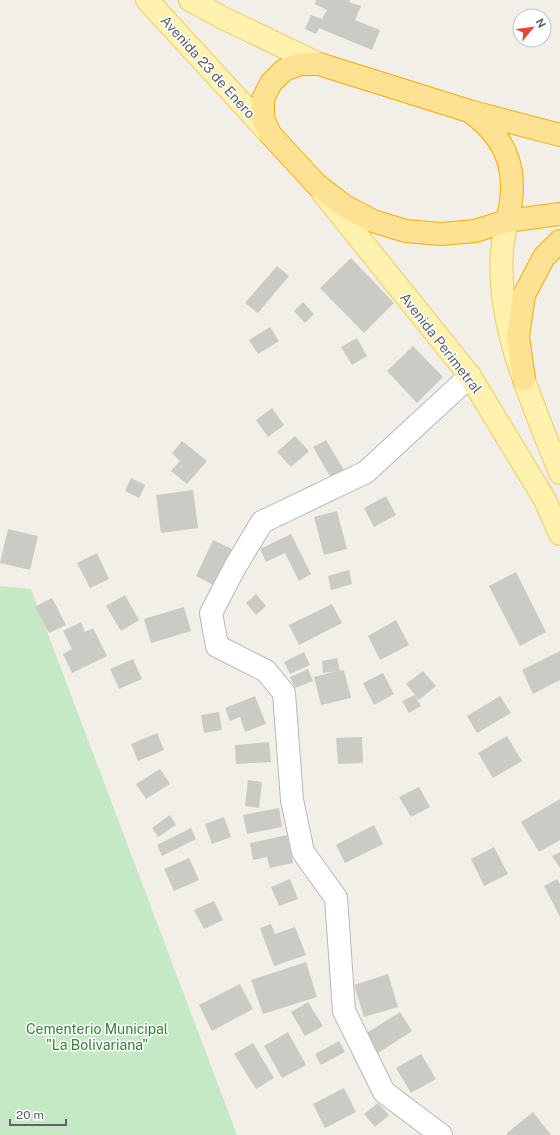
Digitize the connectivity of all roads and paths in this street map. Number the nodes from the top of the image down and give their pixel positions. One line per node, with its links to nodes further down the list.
1 (147, 0): 5 (main road, Avenida 23 de Enero)
2 (190, 0): 3 (main road)
3 (319, 64): 4 (highway); 5 (highway)
4 (469, 111): 6 (highway); 9 (highway)
5 (270, 134): 7 (highway)
6 (560, 135)
7 (316, 184): 9 (highway); 11 (main road, Avenida Perimetral)
8 (560, 214): 9 (highway)
9 (507, 221): 12 (main road)
10 (560, 241): 12 (highway)
11 (470, 376): 14 (main road, Avenida Perimetral); 15 (street)
12 (524, 379): 13 (main road)
13 (560, 473)
14 (560, 534)
15 (441, 1135)

